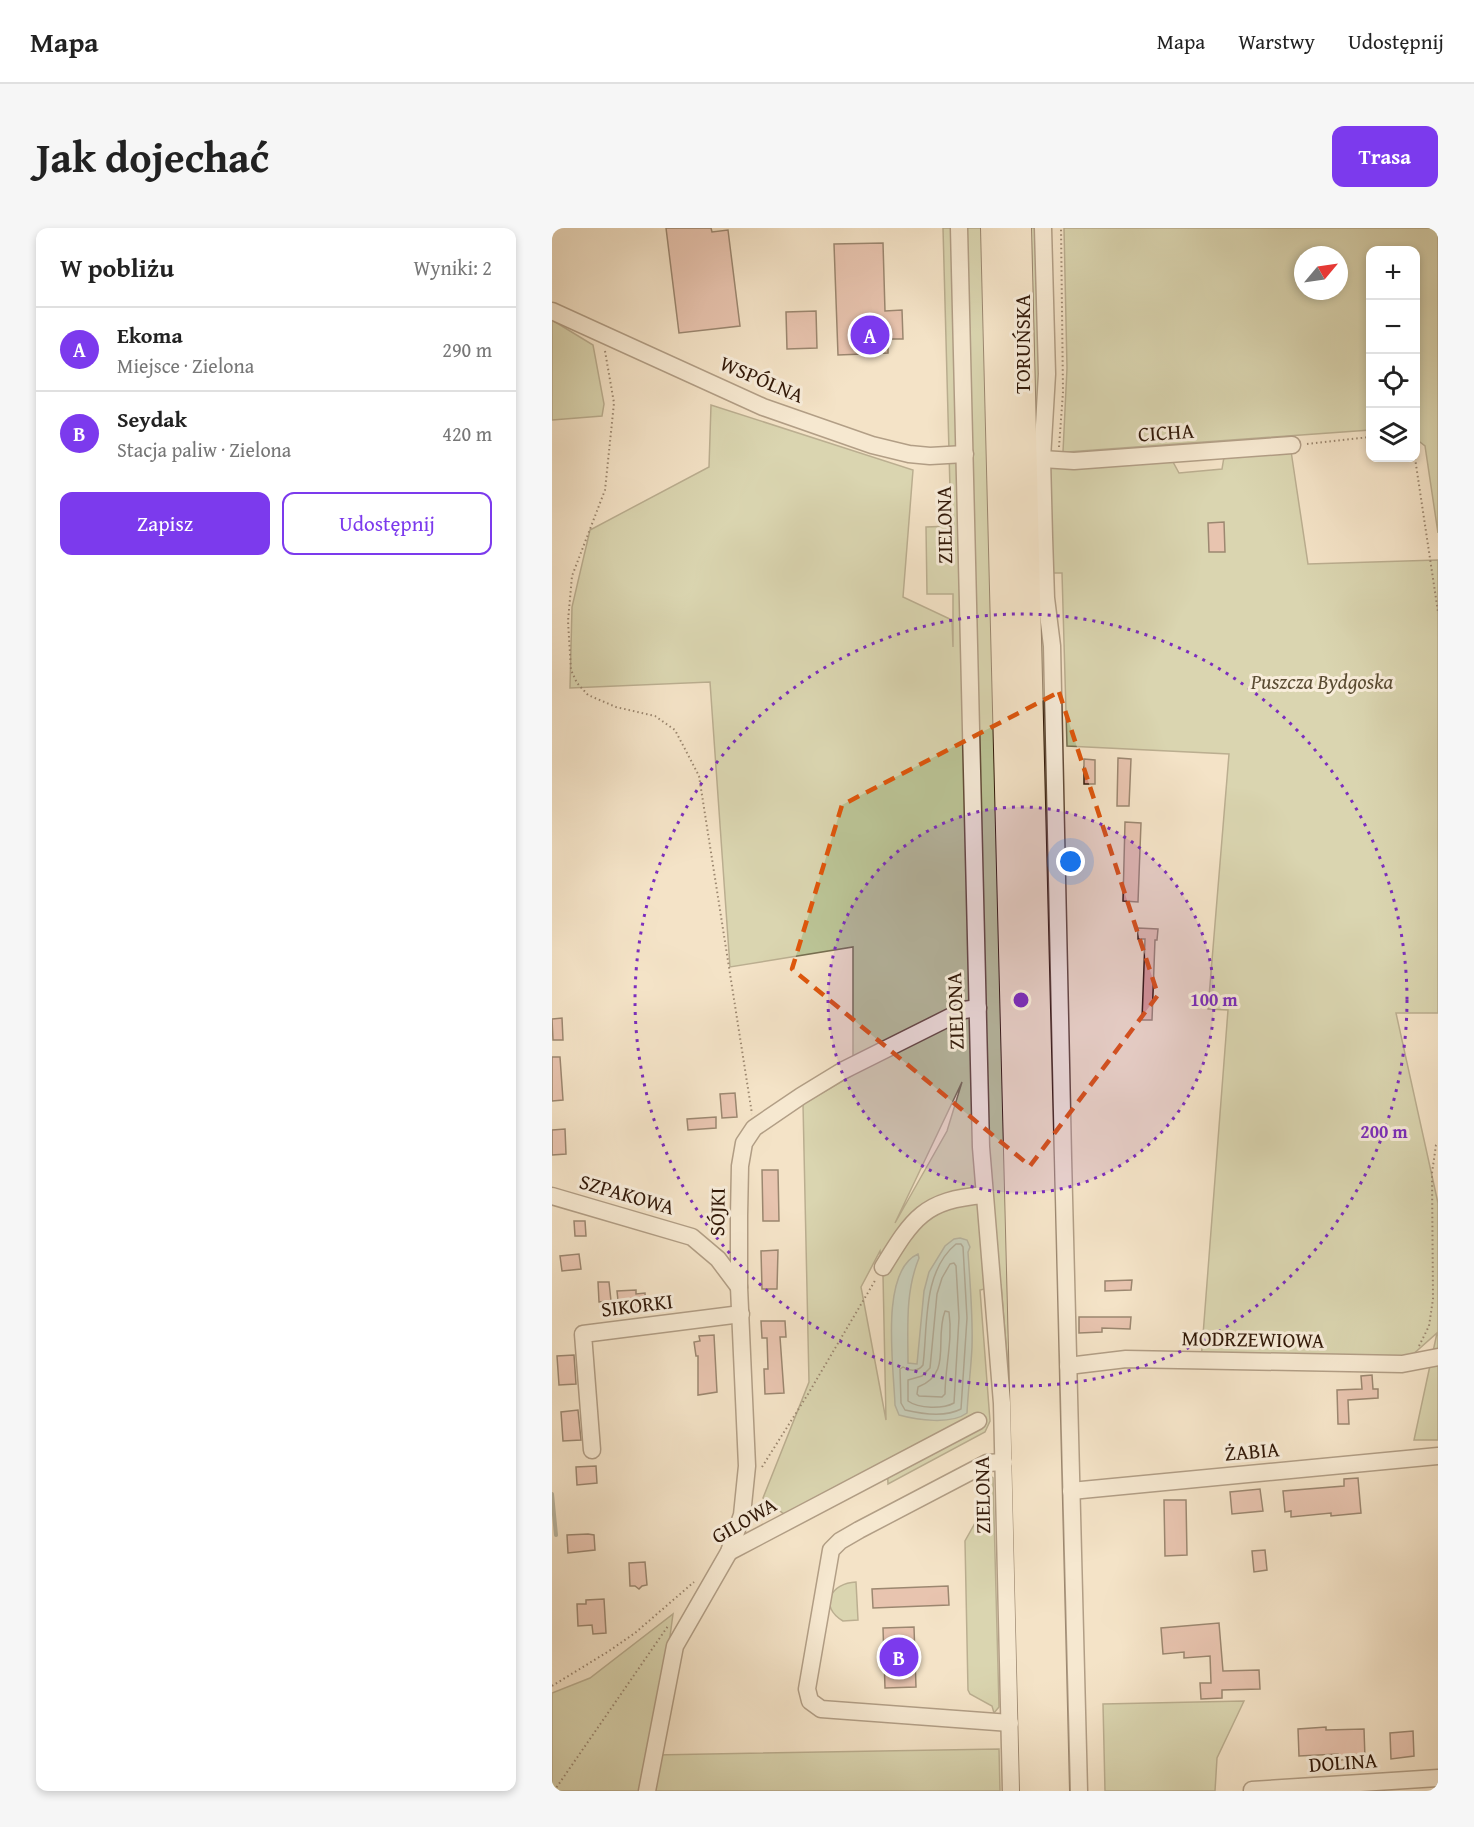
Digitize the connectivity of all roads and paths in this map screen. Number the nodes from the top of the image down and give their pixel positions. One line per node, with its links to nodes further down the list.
1 (960, 228): 9 (street, ZIELONA)
2 (993, 228): 40 (highway)
3 (1017, 228): 41 (highway)
4 (1043, 228): 10 (street, TORUŃSKA)
5 (552, 311): 6 (street, WSPÓLNA)
6 (602, 332): 9 (street, WSPÓLNA); 14 (path)
7 (1366, 438): 8 (path)
8 (1292, 445): 10 (street, CICHA)
9 (965, 454): 13 (street, ZIELONA)
10 (1042, 459): 23 (street)
11 (1416, 462): 12 (path)
12 (1438, 612)
13 (978, 1008): 14 (street); 16 (street, ZIELONA)
14 (754, 1128): 19 (street, SÓJKI)
15 (1438, 1143): 21 (path)
16 (984, 1195): 18 (street); 27 (street, ZIELONA)
17 (552, 1196): 19 (street, SZPAKOWA)
18 (883, 1267): 29 (path)
19 (740, 1287): 20 (street, SÓJKI)
20 (741, 1314): 25 (street, SIKORKI); 29 (street, SÓJKI)
21 (1418, 1348)
22 (1438, 1357): 23 (street, MODRZEWIOWA)
23 (1068, 1366): 28 (street)
24 (978, 1421): 30 (street, GILOWA)
25 (592, 1450)
26 (1438, 1455): 28 (street, ŻABIA)
27 (1004, 1462): 34 (street, ZIELONA); 34 (street)
28 (1071, 1491): 42 (street)
29 (745, 1494): 30 (street, SÓJKI)
30 (729, 1552): 38 (street, SÓJKI)
31 (693, 1591): 33 (path)
32 (673, 1619): 37 (path)
33 (552, 1686)
34 (1010, 1723): 39 (street, ZIELONA)
35 (1438, 1778): 36 (street, DOLINA)
36 (1252, 1790)
37 (554, 1791)
38 (647, 1791)
39 (1011, 1791)
40 (1033, 1791)
41 (1056, 1791)
42 (1079, 1791)

